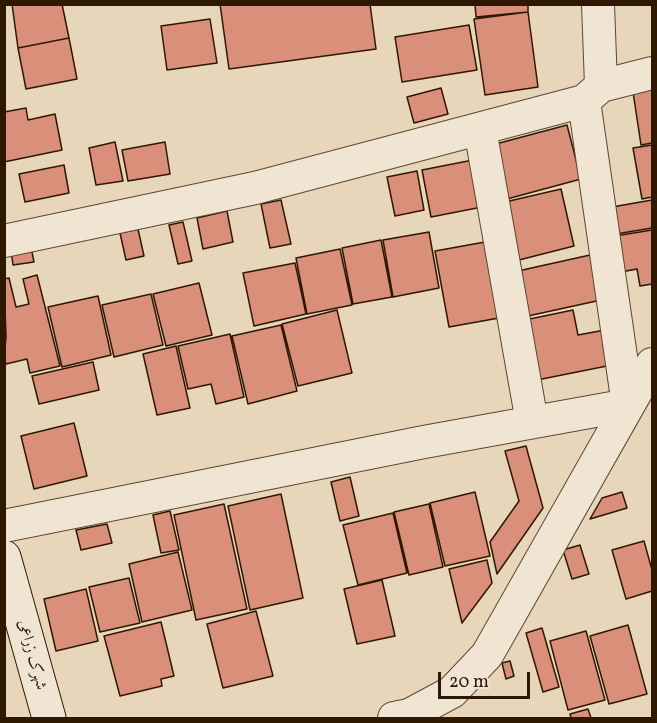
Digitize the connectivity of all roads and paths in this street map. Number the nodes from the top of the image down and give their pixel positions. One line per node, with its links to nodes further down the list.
1 (598, 4): 3 (street)
2 (652, 74): 3 (street)
3 (592, 93): 4 (street); 7 (street)
4 (480, 129): 5 (street); 8 (street)
5 (4, 241)
6 (652, 364): 7 (street)
7 (628, 405): 8 (street); 12 (street)
8 (532, 423): 9 (street)
9 (4, 526)
10 (4, 557): 11 (street, شهرک زراعی)
11 (49, 718)
12 (394, 718)

